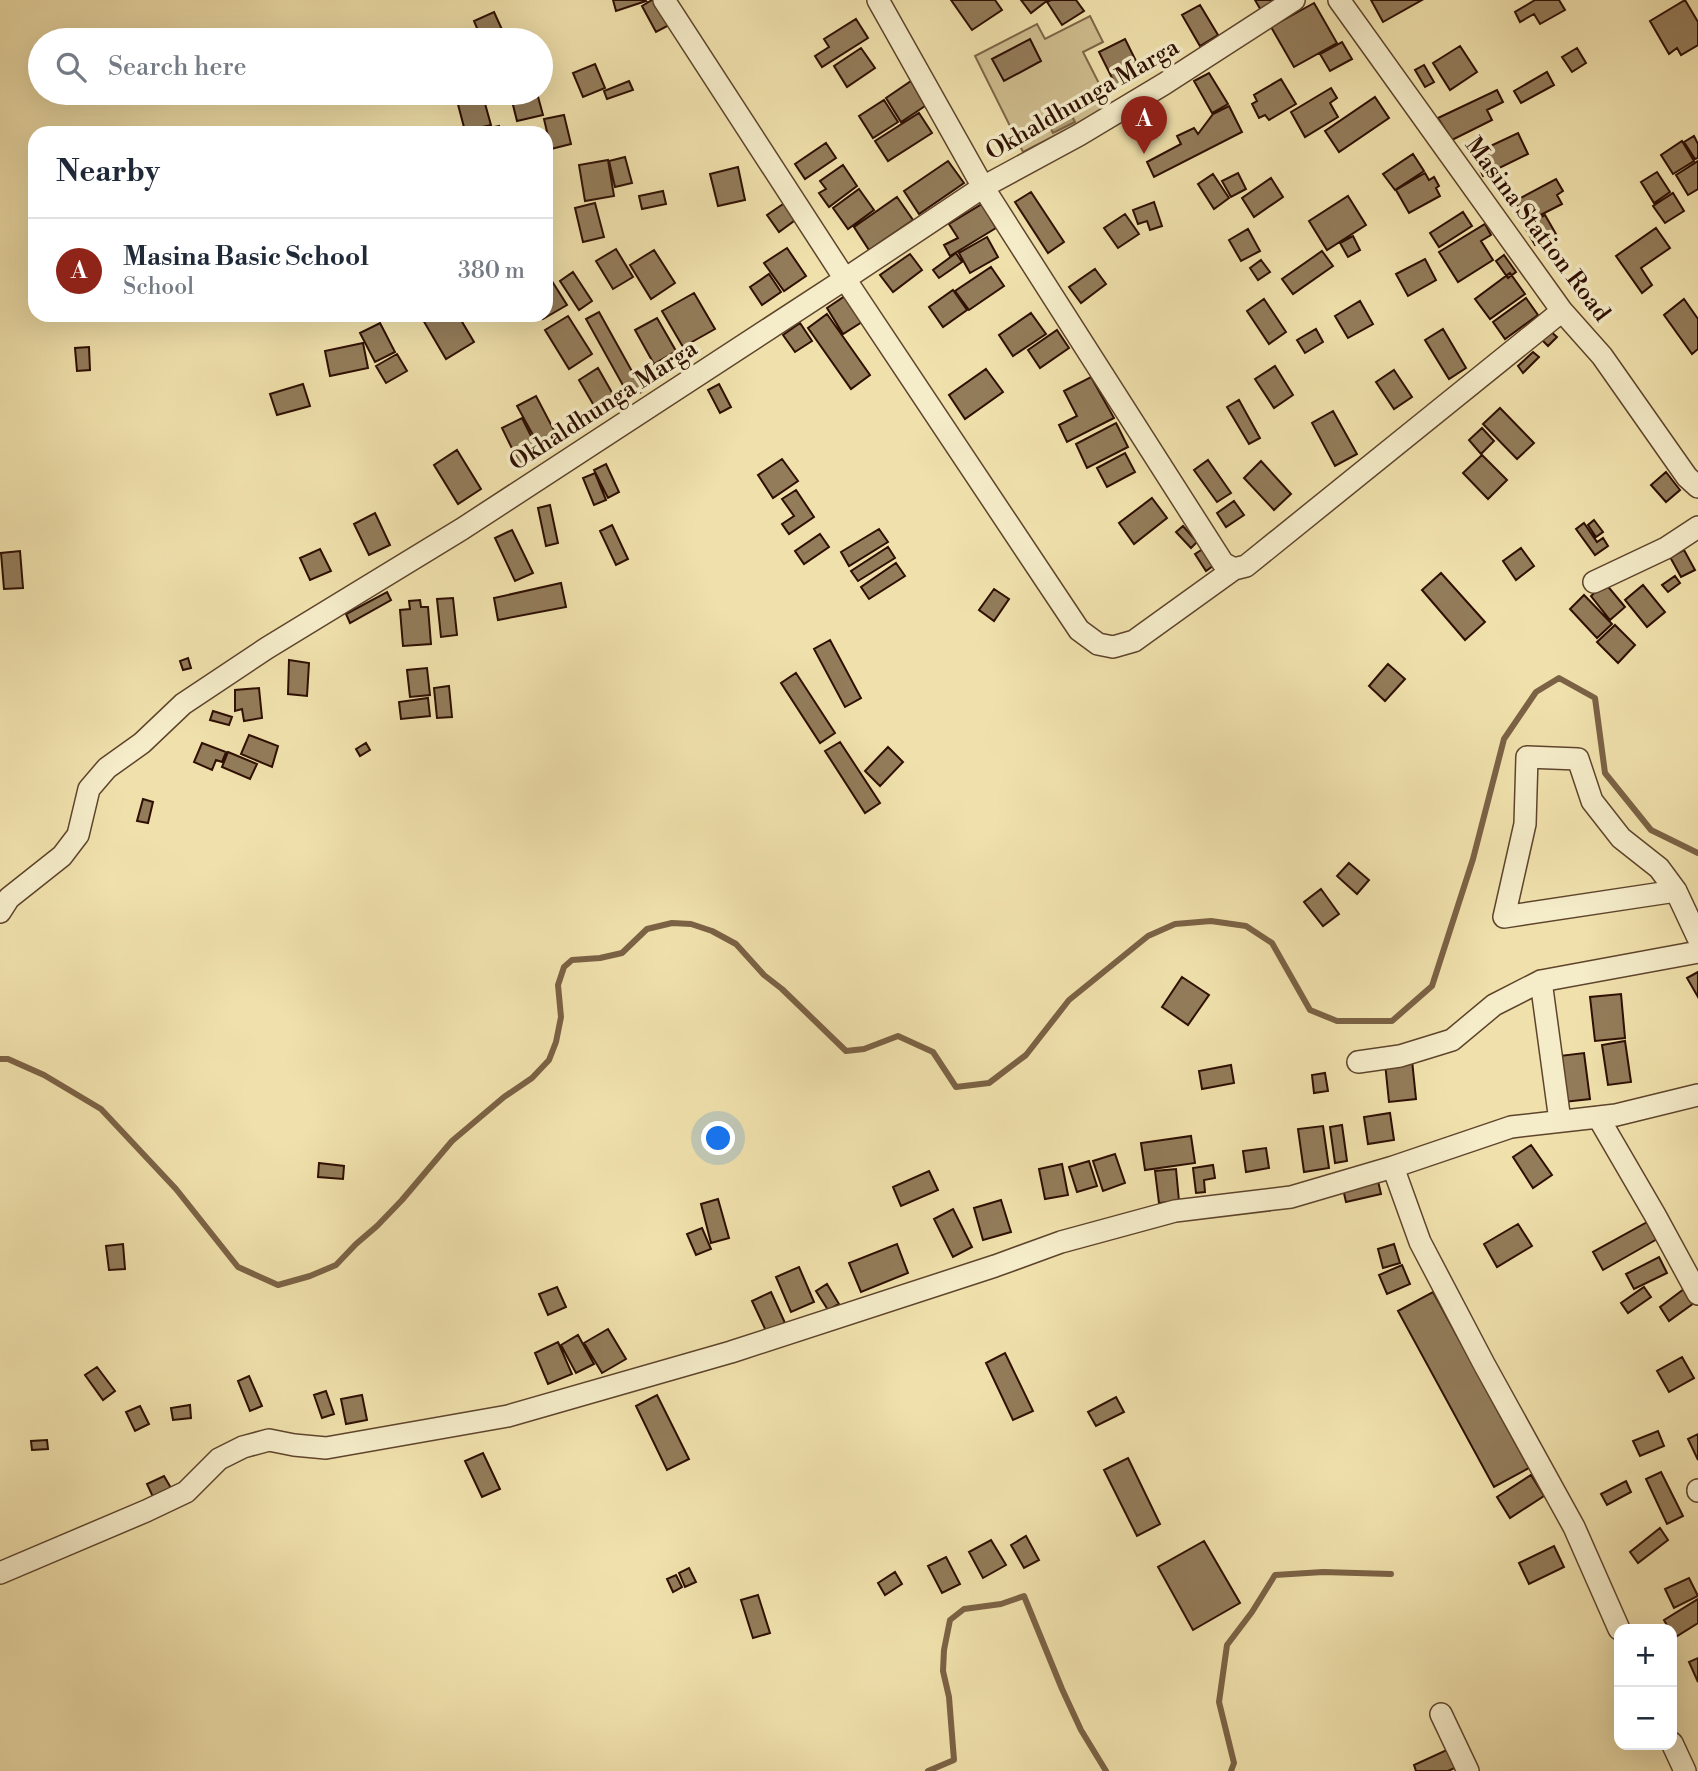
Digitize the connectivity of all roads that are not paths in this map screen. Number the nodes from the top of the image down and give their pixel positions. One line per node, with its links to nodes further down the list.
1 (664, 0): 6 (street)
2 (878, 0): 5 (street)
3 (1294, 0): 5 (street, Okhaldhunga Marga)
4 (1339, 0): 7 (street, Masina Station Road)
5 (983, 187): 6 (street, Okhaldhunga Marga); 10 (street)
6 (845, 279): 10 (street); 13 (street, Okhaldhunga Marga)
7 (1562, 311): 8 (street, Masina Station Road); 10 (street)
8 (1698, 487)
9 (1698, 527): 11 (street)
10 (1234, 569)
11 (1594, 582)
12 (1676, 891): 12 (street); 14 (street)
13 (0, 912)
14 (1698, 938)
15 (1698, 952): 16 (street)
16 (1541, 981): 17 (street); 20 (street)
17 (1358, 1062)
18 (1698, 1095): 19 (street)
19 (1598, 1117): 20 (street); 22 (street)
20 (1560, 1121): 21 (street)
21 (1393, 1167): 23 (street); 24 (street)
22 (1698, 1294)
23 (0, 1573)
24 (1617, 1624)
25 (1441, 1714): 27 (street)
26 (1675, 1750): 28 (street)
27 (1468, 1771)
28 (1685, 1771)

